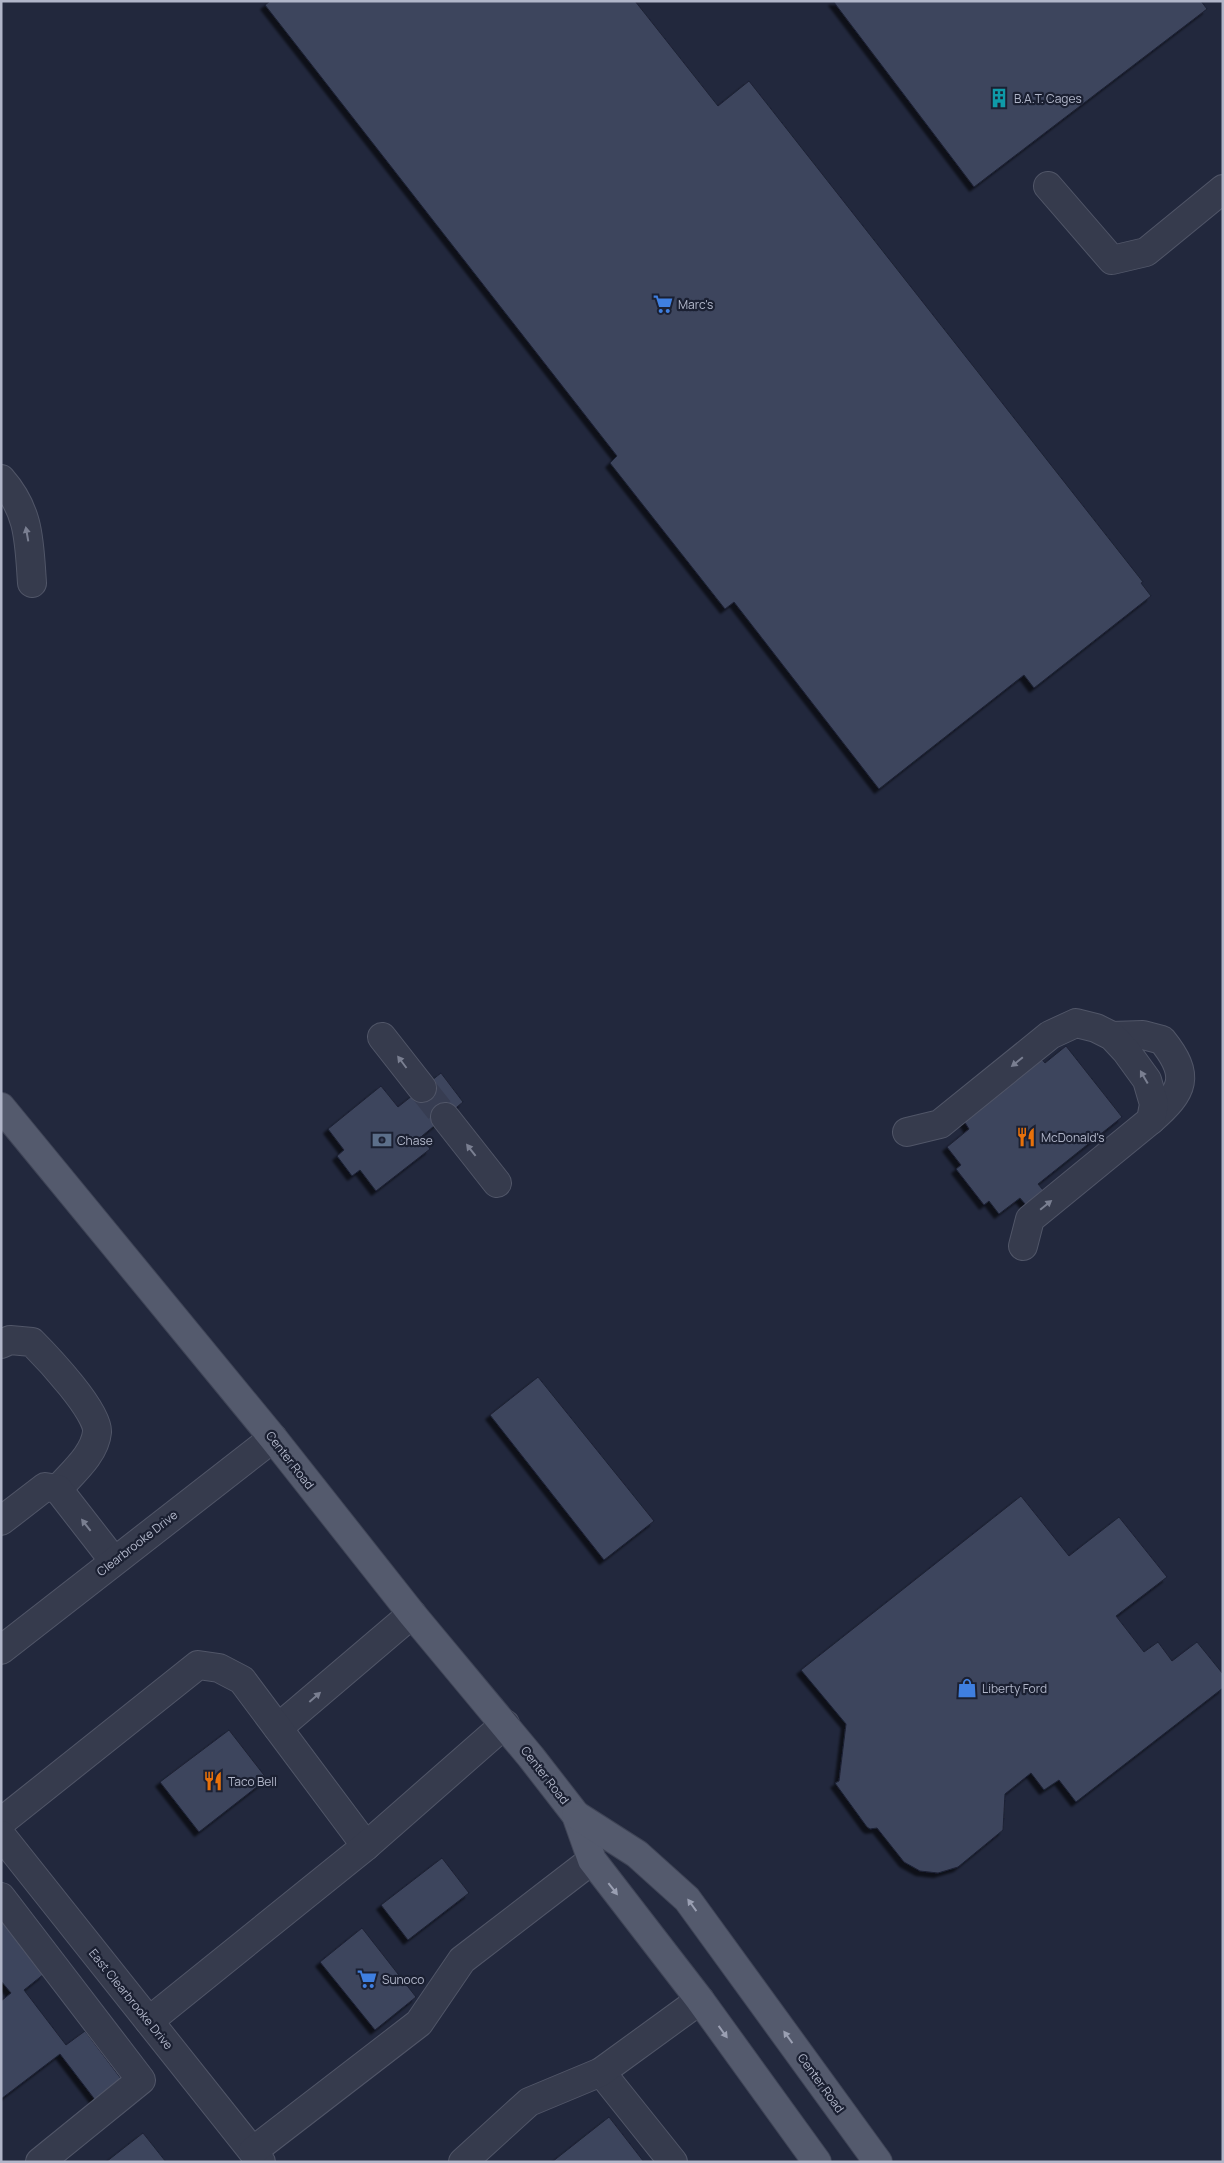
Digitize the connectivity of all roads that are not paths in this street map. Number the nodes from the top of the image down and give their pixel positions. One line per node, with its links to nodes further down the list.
1 (1048, 186): 2 (street)
2 (1223, 189)
3 (1, 479): 4 (street, one-way to 3)
4 (32, 583)
5 (1112, 1036): 10 (street, one-way to 5); 10 (street); 11 (street, one-way to 11)
6 (382, 1037): 7 (street, one-way to 6)
7 (422, 1088)
8 (1, 1107): 15 (main road, Center Road)
9 (445, 1117): 12 (street, one-way to 9)
10 (1151, 1120): 13 (street, one-way to 10)
11 (907, 1132)
12 (497, 1183)
13 (1024, 1246)
14 (1, 1344): 16 (street)
15 (273, 1438): 18 (street, Clearbrooke Drive); 19 (main road, Center Road)
16 (58, 1489): 17 (street); 18 (street, one-way to 16)
17 (1, 1521)
18 (114, 1561): 20 (street, Clearbrooke Drive)
19 (412, 1614): 21 (main road, Center Road); 22 (street, one-way to 19)
20 (1, 1650)
21 (505, 1724): 23 (main road, Center Road); 26 (street)
22 (278, 1728): 24 (street); 26 (street)
23 (576, 1815): 27 (main road, Center Road); 37 (main road, Center Road, one-way to 23)
24 (1, 1822)
25 (1, 1835): 30 (street, East Clearbrooke Drive)
26 (366, 1846): 30 (street)
27 (592, 1860): 29 (main road, Center Road, one-way to 29); 32 (street)
28 (1, 1897): 33 (street)
29 (700, 2000): 31 (street); 36 (main road, Center Road, one-way to 36)
30 (149, 2021): 32 (street, East Clearbrooke Drive)
31 (601, 2072): 34 (street); 35 (street)
32 (257, 2156)
33 (40, 2162)
34 (463, 2162)
35 (673, 2162)
36 (817, 2162)
37 (878, 2162)

